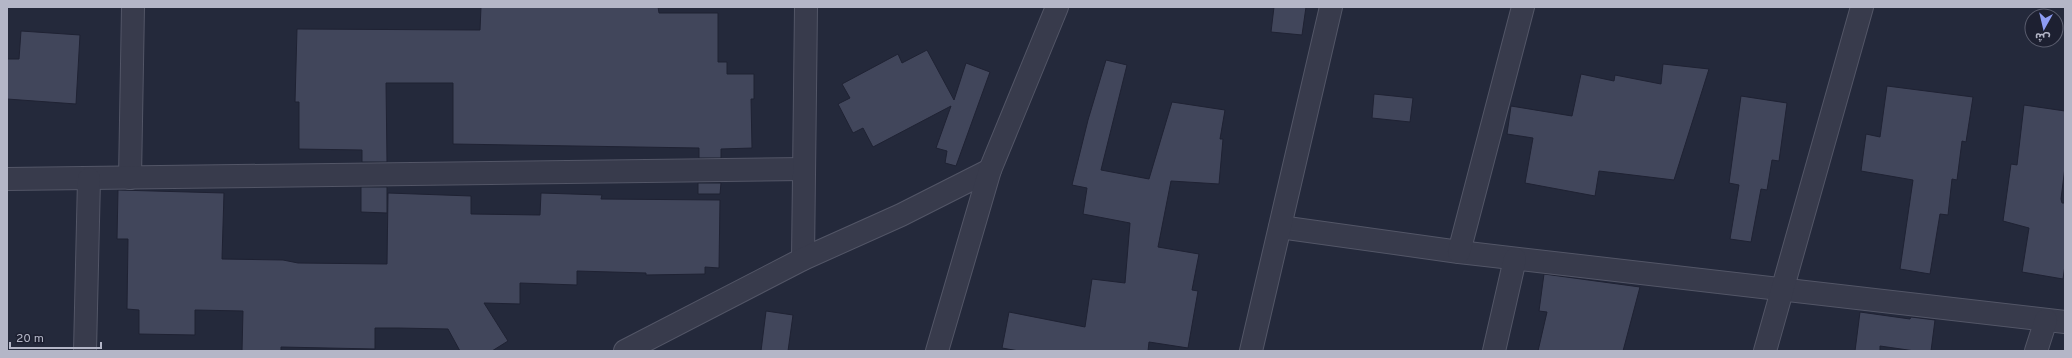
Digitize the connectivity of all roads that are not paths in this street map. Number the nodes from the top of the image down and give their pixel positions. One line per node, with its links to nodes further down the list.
1 (133, 7): 9 (street)
2 (806, 7): 7 (street)
3 (1057, 7): 8 (street)
4 (1331, 7): 12 (street)
5 (1523, 7): 13 (street)
6 (1862, 7): 16 (street)
7 (804, 169): 9 (street); 14 (street)
8 (990, 170): 14 (street); 22 (street)
9 (130, 178): 11 (street)
10 (7, 179): 11 (street)
11 (89, 179): 19 (street)
12 (1280, 227): 13 (street); 23 (street)
13 (1459, 252): 15 (street)
14 (803, 259): 18 (street)
15 (1515, 259): 16 (street); 24 (street)
16 (1783, 290): 17 (street); 25 (street)
17 (2055, 321): 26 (street)
18 (671, 328): 20 (street); 21 (street)
19 (85, 351)
20 (625, 351)
21 (665, 351)
22 (937, 351)
23 (1250, 351)
24 (1494, 351)
25 (1765, 351)
26 (2036, 351)

